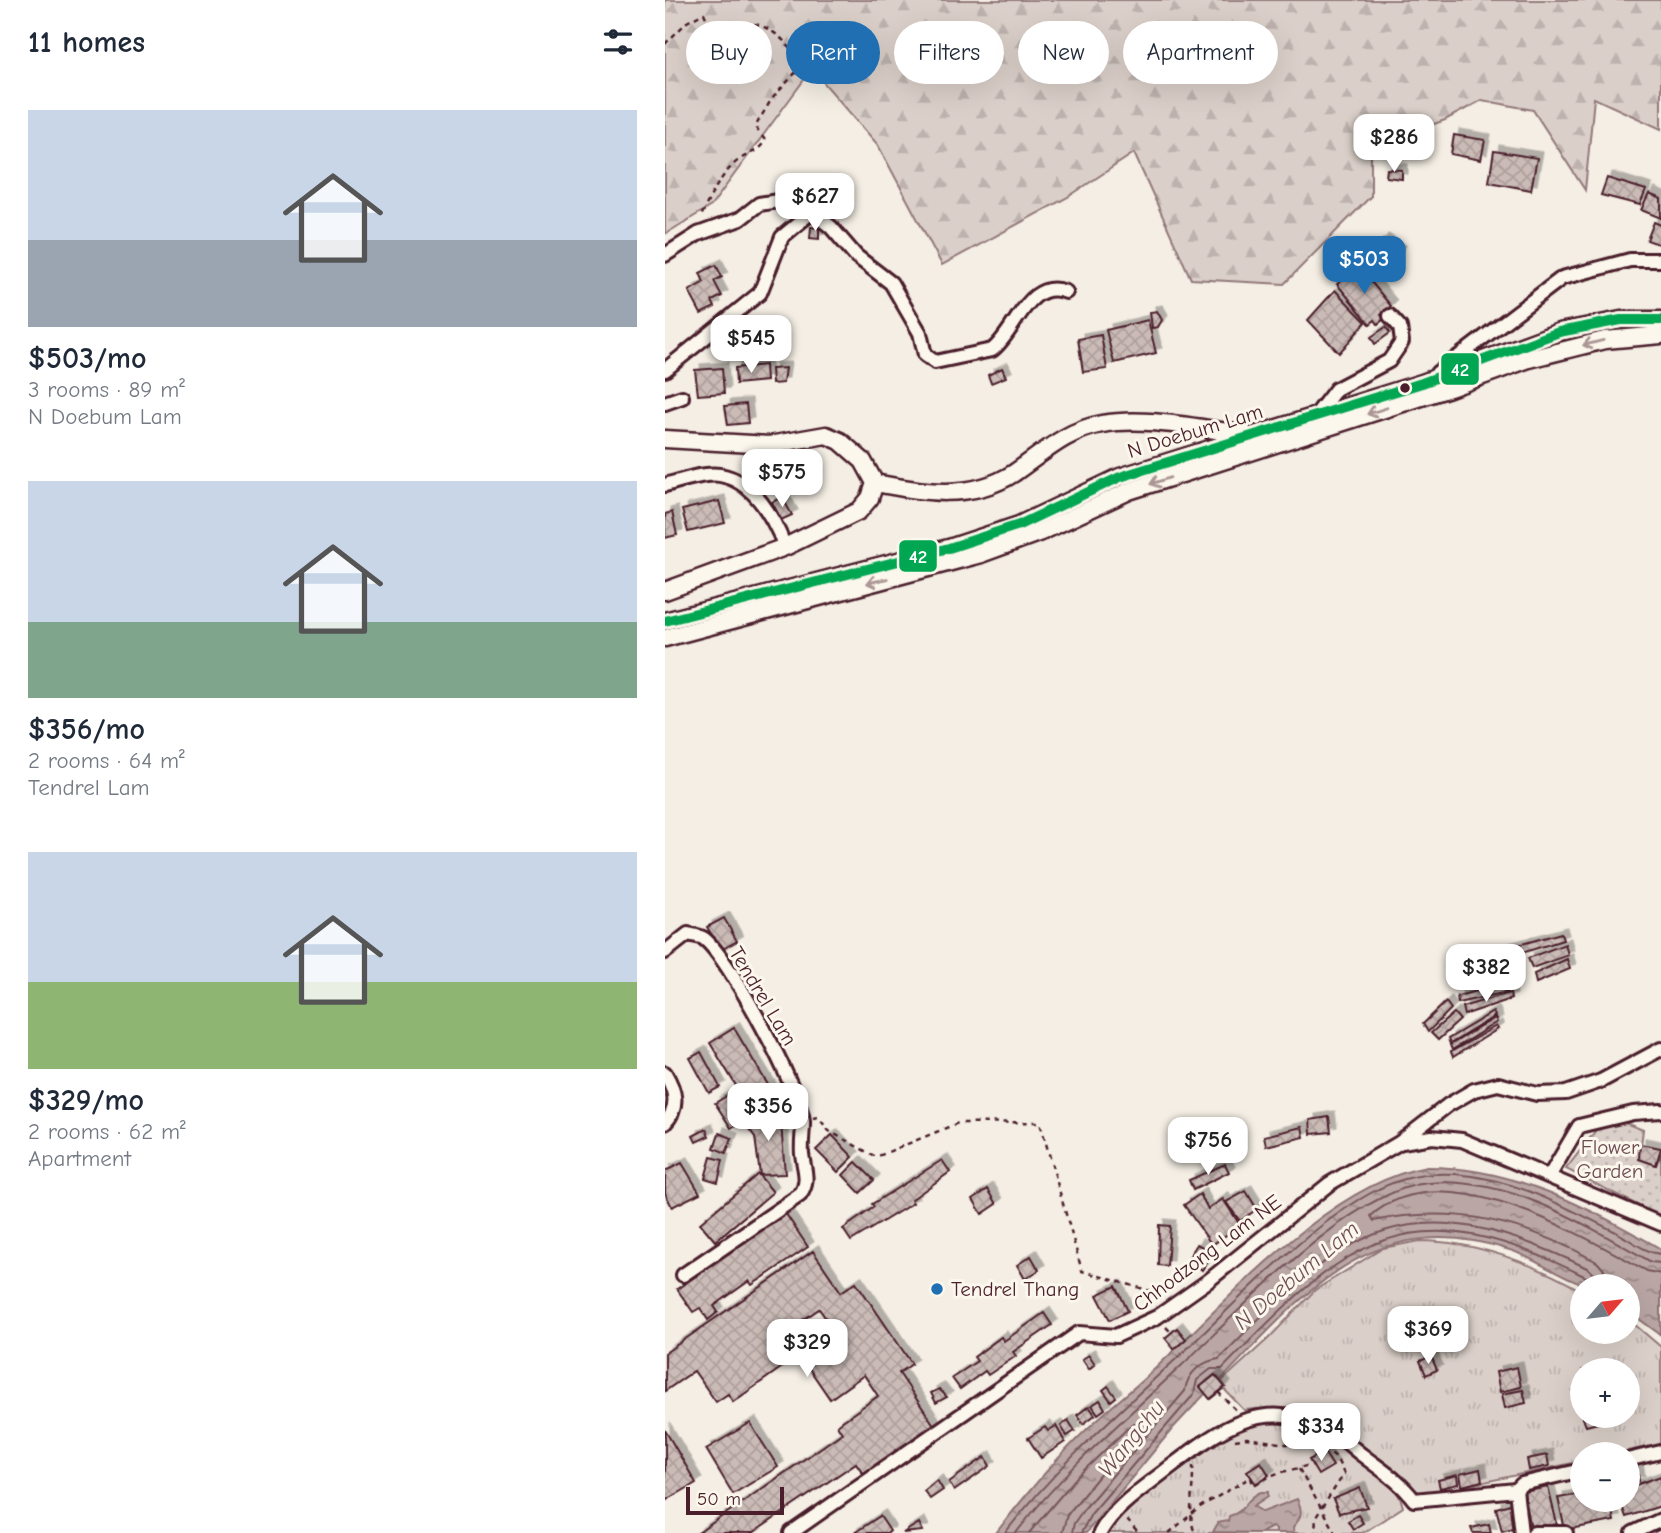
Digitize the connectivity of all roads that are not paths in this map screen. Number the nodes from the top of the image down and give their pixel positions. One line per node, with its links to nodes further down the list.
1 (808, 209): 2 (street); 4 (street); 8 (street)
2 (665, 255)
3 (1661, 260): 9 (street)
4 (1066, 292)
5 (1389, 316): 12 (street)
6 (1661, 320): 9 (main road, N Doebum Lam)
7 (1661, 335): 20 (main road, N Doebum Lam, one-way to 20)
8 (665, 370)
9 (1422, 383): 12 (main road, N Doebum Lam)
10 (681, 397): 11 (street)
11 (665, 403)
12 (1316, 415): 13 (main road, N Doebum Lam)
13 (1252, 435): 15 (main road); 19 (main road, N Doebum Lam)
14 (665, 439): 15 (main road)
15 (875, 483): 17 (main road)
16 (665, 485): 17 (street)
17 (785, 547): 18 (main road)
18 (665, 591)
19 (665, 621)
20 (665, 638)
21 (665, 952): 29 (street, Tendrel Lam)
22 (1661, 1049): 26 (street, Chhodzong Lam NE)
23 (665, 1073): 25 (street)
24 (1661, 1111): 27 (street)
25 (665, 1123)
26 (1399, 1143): 27 (street); 35 (street, Chhodzong Lam NE)
27 (1550, 1175): 28 (street)
28 (1661, 1224)
29 (683, 1275)
30 (1661, 1452): 31 (street)
31 (1640, 1457)
32 (1570, 1473): 33 (street)
33 (1515, 1490): 36 (street); 37 (street)
34 (1661, 1520): 40 (street)
35 (792, 1533)
36 (1100, 1533)
37 (1521, 1533)
38 (1534, 1533): 39 (street)
39 (1566, 1533)
40 (1633, 1533)

